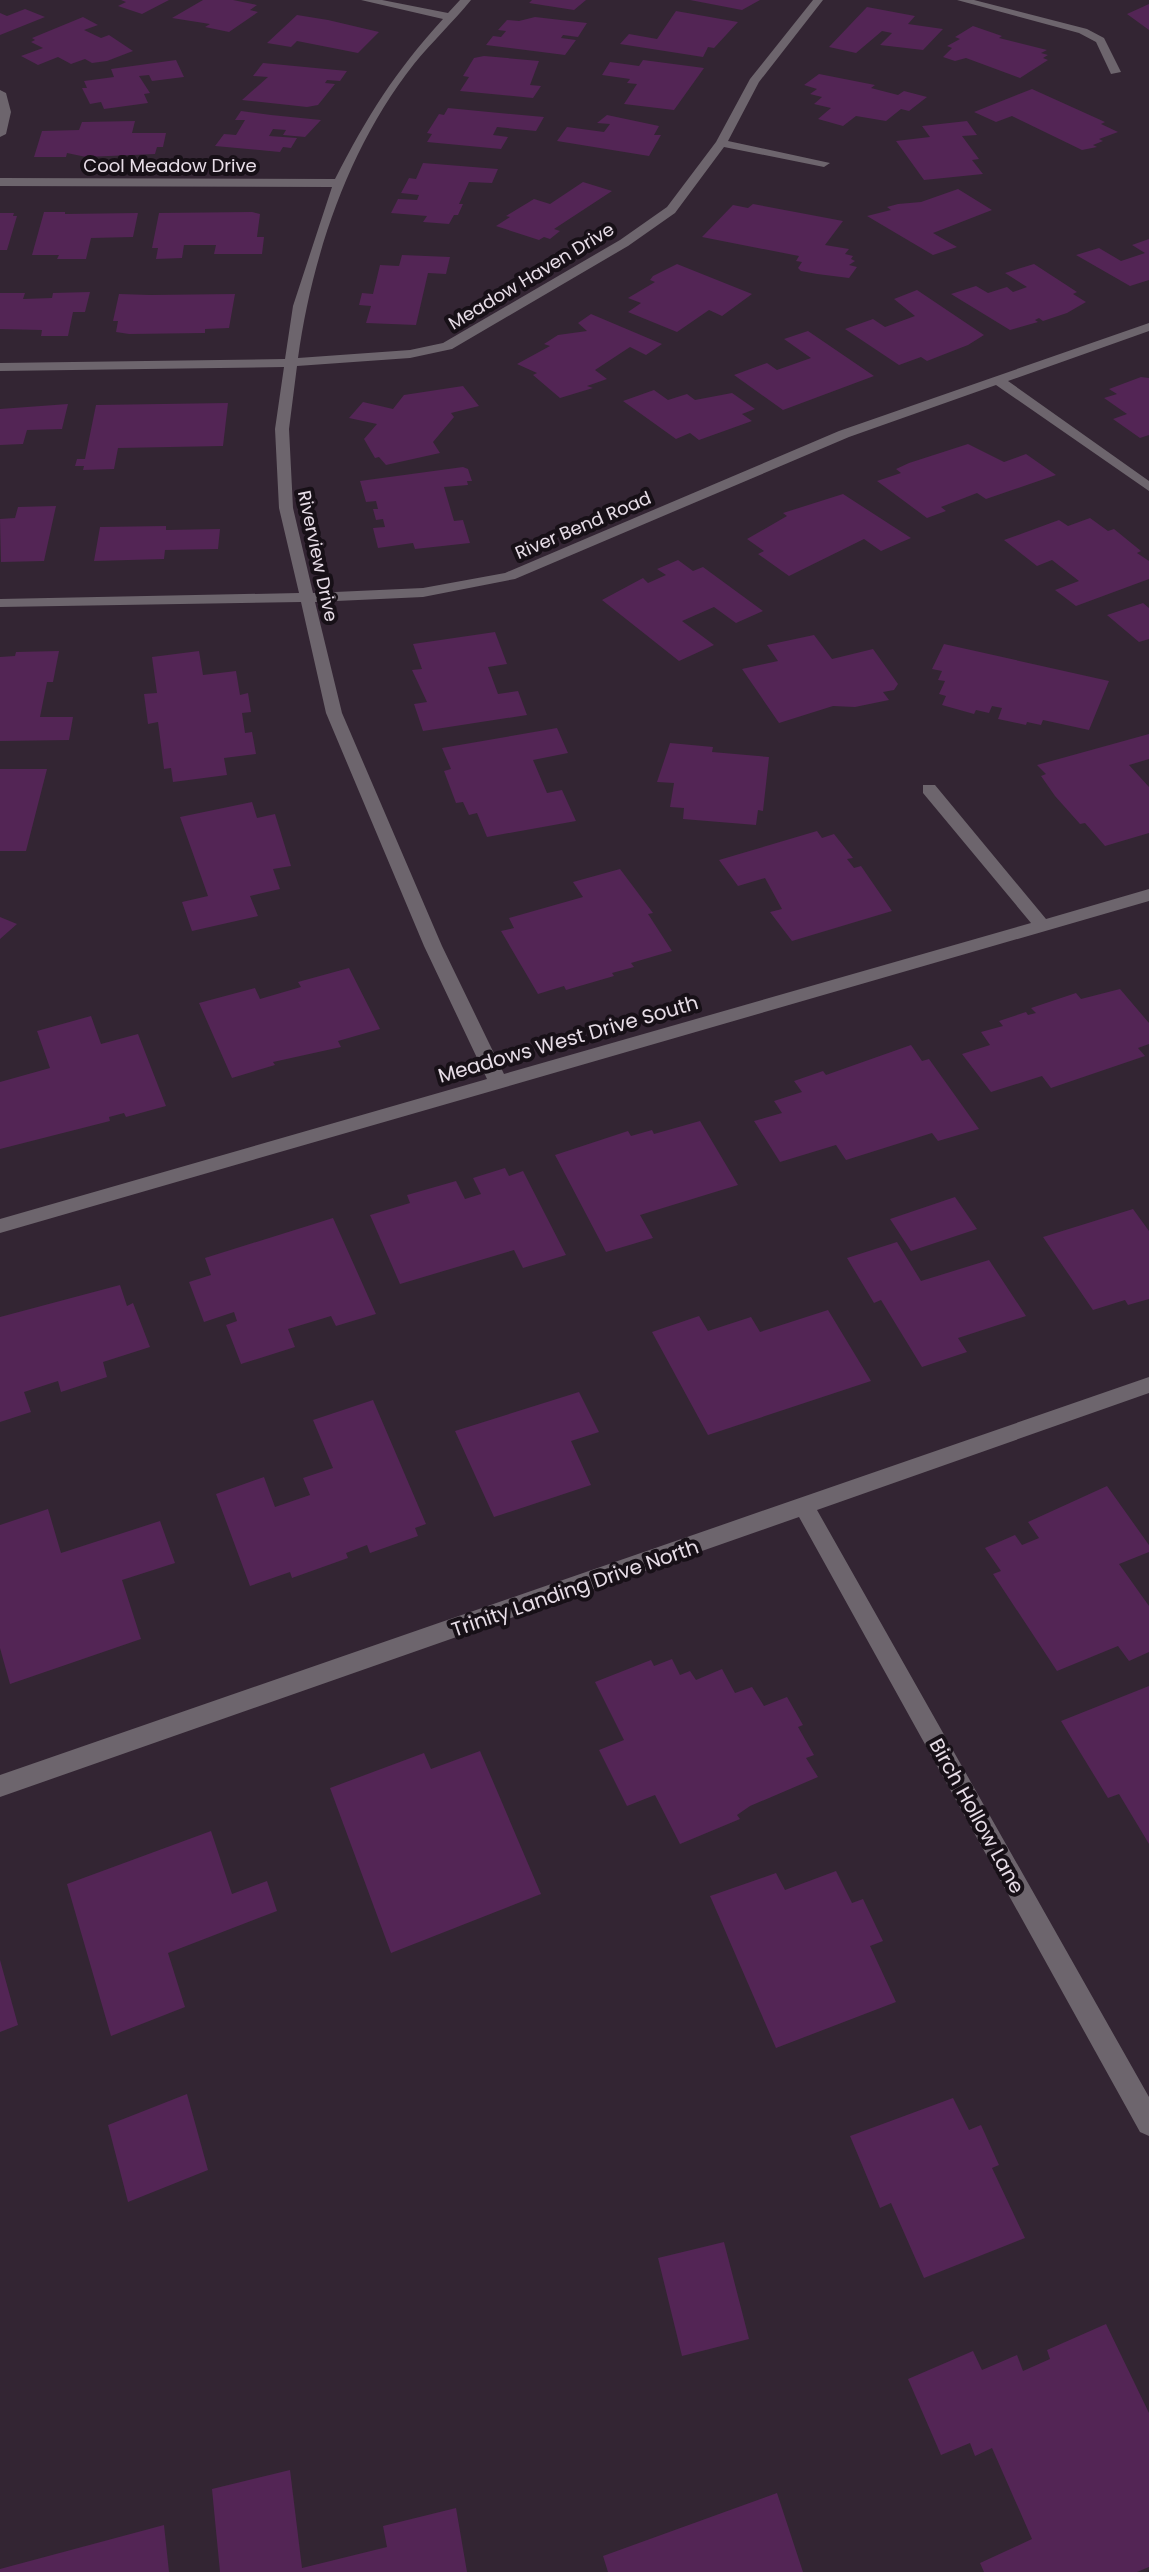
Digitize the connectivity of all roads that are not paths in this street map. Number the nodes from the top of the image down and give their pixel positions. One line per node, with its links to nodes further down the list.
1 (366, 0): 5 (street)
2 (466, 0): 5 (street, Riverview Drive)
3 (818, 0): 9 (street, Meadow Haven Drive)
4 (962, 0): 6 (street)
5 (450, 17): 12 (street, Riverview Drive)
6 (1115, 72)
7 (0, 93): 8 (street)
8 (0, 134)
9 (721, 143): 10 (street); 14 (street, Meadow Haven Drive)
10 (824, 163)
11 (0, 182): 12 (street, Cool Meadow Drive)
12 (339, 183): 14 (street, Riverview Drive)
13 (1149, 327): 16 (street, River Bend Road)
14 (290, 363): 15 (street, Meadow Haven Drive); 18 (street, Riverview Drive)
15 (0, 367)
16 (996, 379): 17 (street); 18 (street, River Bend Road)
17 (1149, 487)
18 (307, 598): 19 (street, River Bend Road); 23 (street, Riverview Drive)
19 (0, 603)
20 (929, 789): 22 (street)
21 (1149, 895): 22 (street, Meadows West Drive South)
22 (1042, 925): 23 (street, Meadows West Drive South)
23 (498, 1082): 24 (street, Meadows West Drive South)
24 (0, 1226)
25 (1149, 1385): 26 (street, Trinity Landing Drive North)
26 (805, 1508): 27 (street, Trinity Landing Drive North); 28 (street, Birch Hollow Lane)
27 (0, 1786)
28 (1149, 2123)

